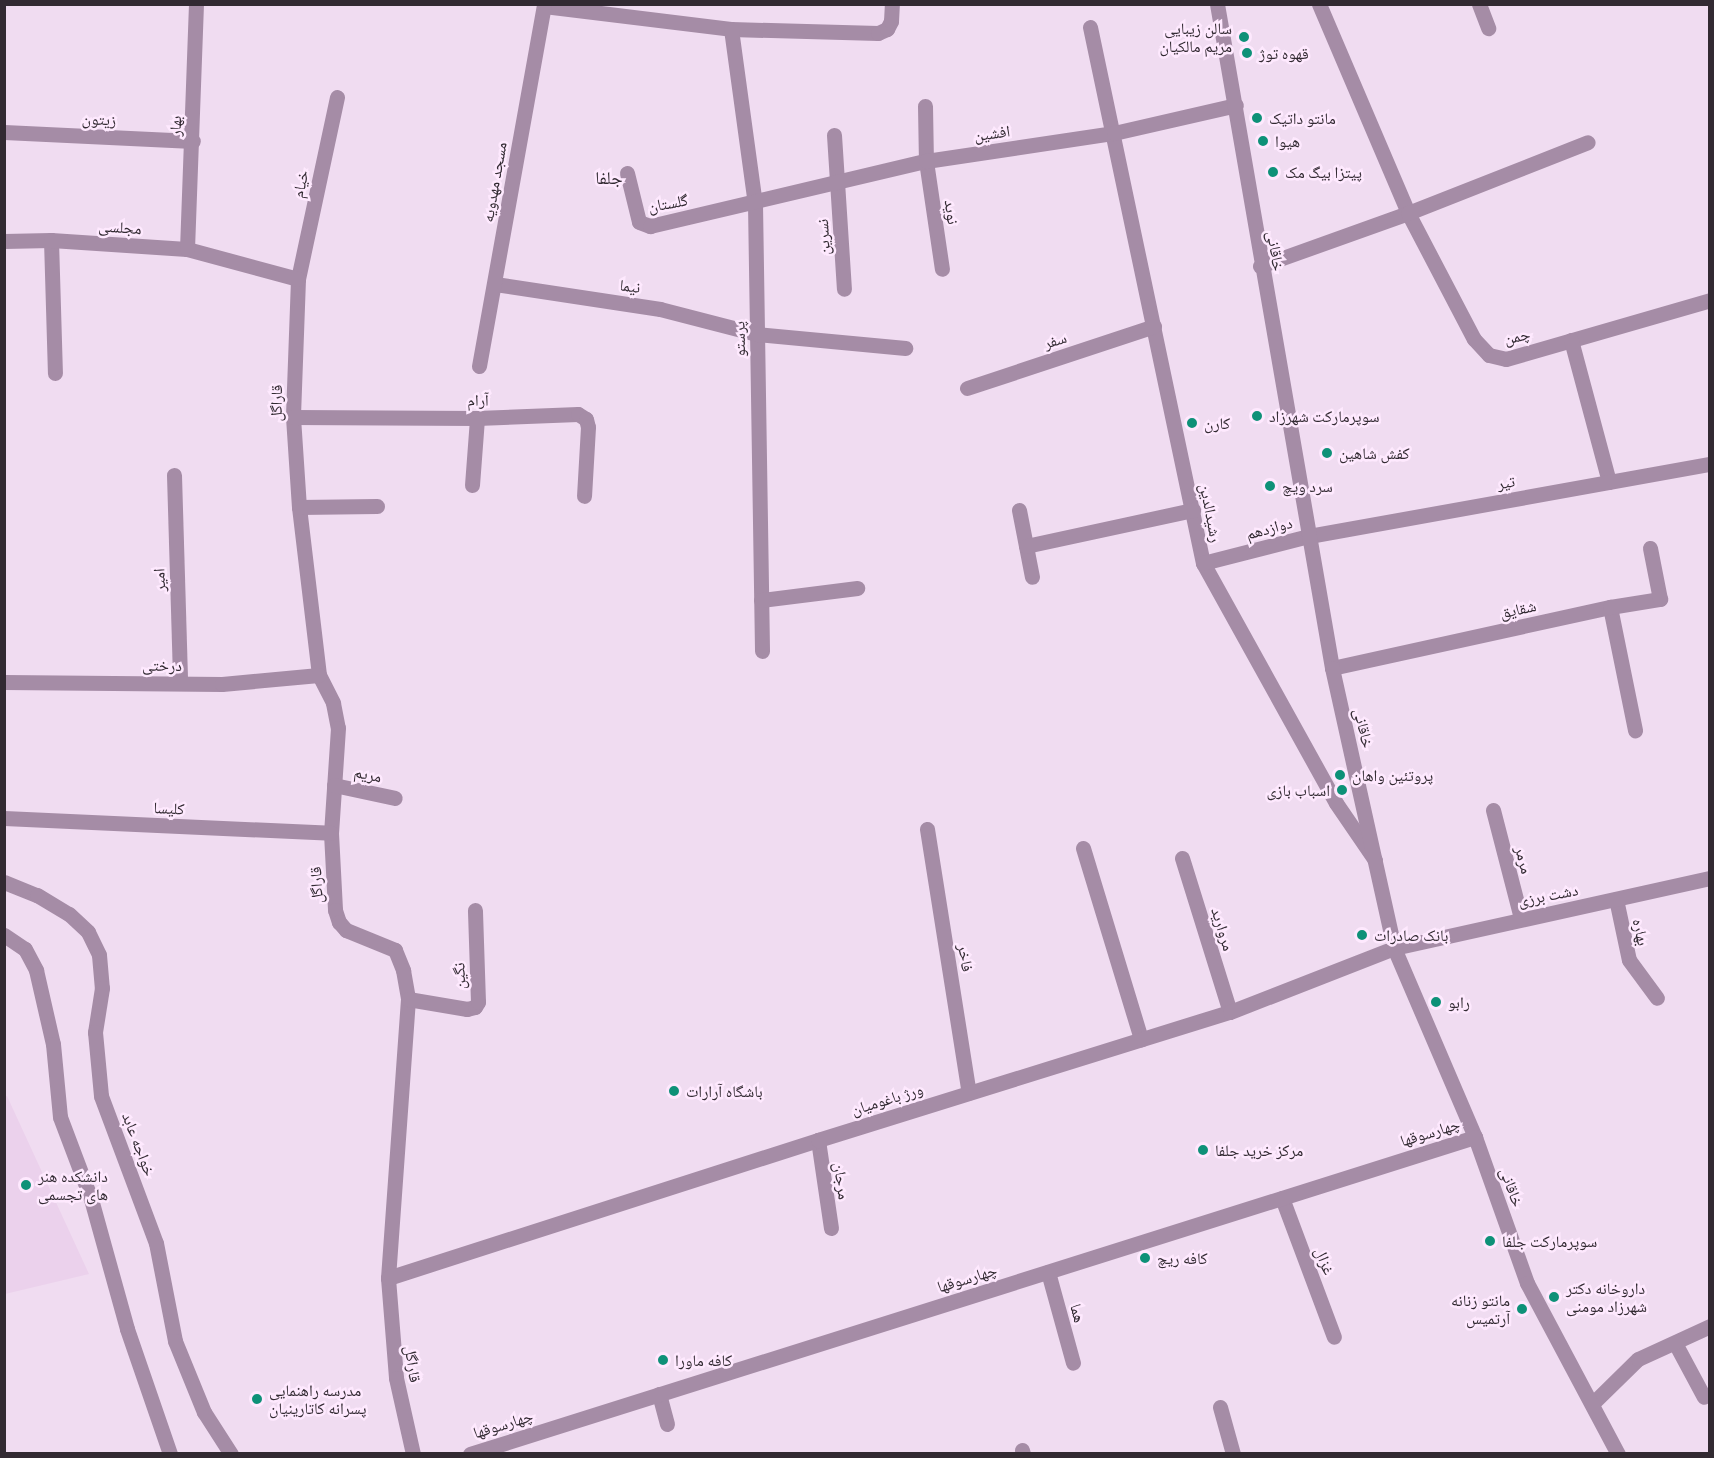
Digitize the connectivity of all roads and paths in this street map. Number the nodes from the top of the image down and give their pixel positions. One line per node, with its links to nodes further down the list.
1 (196, 4): 16 (street, بهار)
2 (892, 4): 9 (street)
3 (1216, 4): 11 (street, خاقانی)
4 (1319, 4): 22 (street, چمن)
5 (1479, 4): 8 (street)
6 (544, 5): 9 (street); 29 (street, مسجد مهدویه)
7 (1090, 27): 14 (street, رشیدالدین)
8 (1488, 28)
9 (732, 29): 21 (street, پرستو)
10 (337, 97): 28 (street, خیام)
11 (1236, 105): 14 (street, افشین); 26 (street, خاقانی)
12 (925, 106): 18 (street, نوید)
13 (4, 132): 16 (street, زیتون)
14 (1114, 133): 18 (street, افشین); 32 (street, رشیدالدین)
15 (834, 135): 20 (street, نسرین)
16 (193, 141): 25 (street, بهار)
17 (1588, 142): 22 (street)
18 (926, 161): 20 (street, افشین); 27 (street, نوید)
19 (627, 173): 21 (street, گلستان)
20 (838, 183): 21 (street, افشین); 30 (street, نسرین)
21 (755, 204): 33 (street, پرستو)
22 (1408, 213): 26 (street); 34 (street, چمن)
23 (51, 240): 24 (street, مجلسی); 25 (street, مجلسی); 37 (street)
24 (4, 241)
25 (188, 249): 28 (street, مجلسی)
26 (1260, 266): 50 (street, خاقانی)
27 (942, 269)
28 (298, 279): 39 (street, قاراگل)
29 (495, 284): 33 (street, نیما); 36 (street, مسجد مهدویه)
30 (844, 289)
31 (1710, 300): 34 (street, چمن)
32 (1154, 326): 38 (street, سفر); 49 (street, رشیدالدین)
33 (757, 334): 35 (street, نیما); 56 (street, پرستو)
34 (1571, 340): 43 (street)
35 (905, 348)
36 (479, 366)
37 (55, 374)
38 (967, 388)
39 (293, 417): 40 (street, آرام); 47 (street, قاراگل)
40 (477, 418): 44 (street); 45 (street, آرام)
41 (1710, 464): 43 (street, تیر)
42 (174, 475): 62 (street, امیر)
43 (1609, 482): 50 (street, تیر)
44 (472, 485)
45 (584, 496)
46 (377, 506): 47 (street)
47 (299, 507): 60 (street, قاراگل)
48 (1019, 510): 51 (street)
49 (1193, 510): 51 (street); 53 (street, رشیدالدین)
50 (1309, 536): 53 (street, دوازدهم); 59 (street, خاقانی)
51 (1026, 546): 54 (street)
52 (1650, 548): 57 (street, شقایق)
53 (1203, 563): 72 (street, رشیدالدین)
54 (1032, 577)
55 (857, 588): 56 (street)
56 (761, 600): 58 (street, پرستو)
57 (1610, 607): 59 (street, شقایق); 63 (street)
58 (762, 651)
59 (1332, 668): 72 (street, خاقانی)
60 (319, 675): 62 (street, درختی); 64 (street, قاراگل)
61 (4, 682): 62 (street, درختی)
62 (180, 683)
63 (1635, 730)
64 (334, 785): 65 (street, مریم); 69 (street, قاراگل)
65 (395, 798)
66 (1493, 810): 77 (street, مرمر)
67 (4, 818): 69 (street, کلیسا)
68 (927, 829): 84 (street, فاخر)
69 (331, 833): 81 (street, قاراگل)
70 (1083, 848): 83 (street)
71 (1182, 858): 82 (street, مروارید)
72 (1375, 860): 79 (street, خاقانی)
73 (1710, 878): 75 (street, دشت برزی)
74 (4, 882): 101 (street, خواجه عابد)
75 (1616, 899): 77 (street, دشت برزی); 80 (street, بهاره)
76 (475, 910): 81 (street, نگین)
77 (1521, 918): 79 (street, دشت برزی)
78 (4, 935): 100 (street)
79 (1394, 948): 82 (street, ورژ باغومیان); 85 (street, خاقانی)
80 (1658, 998)
81 (408, 999): 90 (street, قاراگل)
82 (1230, 1012): 83 (street, ورژ باغومیان)
83 (1141, 1039): 84 (street, ورژ باغومیان)
84 (969, 1093): 86 (street, ورژ باغومیان)
85 (1475, 1137): 87 (street, چهارسوقها); 97 (street, خاقانی)
86 (818, 1140): 88 (street, مرجان); 90 (street, ورژ باغومیان)
87 (1282, 1198): 89 (street, چهارسوقها); 92 (street, غزال)
88 (831, 1228)
89 (1048, 1272): 94 (street, هما); 95 (street, چهارسوقها)
90 (388, 1278): 102 (street, قاراگل)
91 (1710, 1326): 93 (street)
92 (1334, 1337)
93 (1675, 1343): 96 (street); 97 (street)
94 (1073, 1363)
95 (659, 1394): 99 (street); 103 (street, چهارسوقها)
96 (1704, 1397)
97 (1592, 1404): 105 (street, خاقانی)
98 (1220, 1407): 104 (street)
99 (667, 1424)
100 (171, 1454)
101 (231, 1454)
102 (413, 1454)
103 (470, 1454)
104 (1233, 1454)
105 (1618, 1454)

